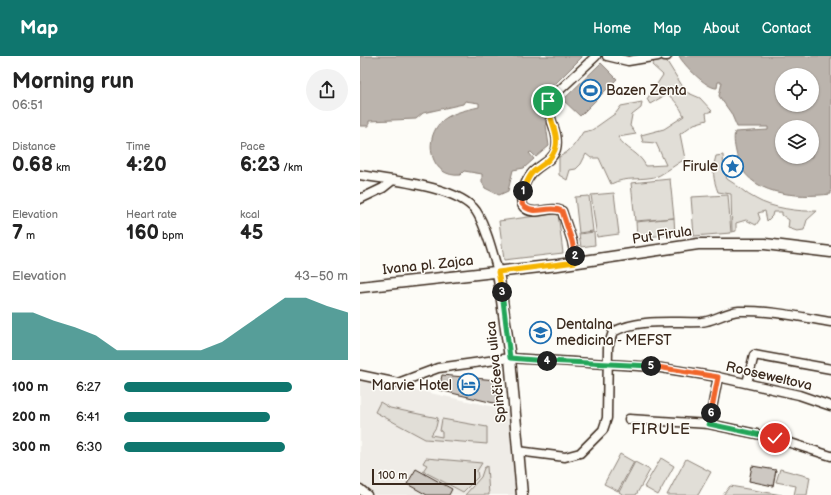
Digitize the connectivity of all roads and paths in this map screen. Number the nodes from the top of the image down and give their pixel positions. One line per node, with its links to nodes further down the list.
1 (596, 56): 8 (street)
2 (607, 56): 3 (street)
3 (658, 56)
4 (360, 175): 5 (street, Spinčićeva ulica)
5 (393, 180): 6 (street); 9 (street, Spinčićeva ulica)
6 (360, 199)
7 (831, 252): 8 (street, Put Firula)
8 (576, 262): 9 (street, Put Firula)
9 (498, 272): 10 (street, Ivana pl. Zajca); 12 (street, Spinčićeva ulica)
10 (360, 287)
11 (831, 322): 13 (street)
12 (510, 358): 13 (street, Rooseweltova); 15 (street, Rooseweltova); 21 (street, Spinčićeva ulica)
13 (608, 364): 16 (street, Rooseweltova); 21 (street)
14 (831, 369): 17 (street)
15 (360, 374)
16 (718, 377): 17 (street, Rooseweltova); 20 (street)
17 (747, 383): 18 (street, Rooseweltova)
18 (831, 406)
19 (629, 419): 20 (street)
20 (709, 424): 22 (street)
21 (518, 451): 25 (street, Spinčićeva ulica)
22 (831, 456)
23 (360, 489): 24 (street)
24 (367, 495)
25 (522, 495)

